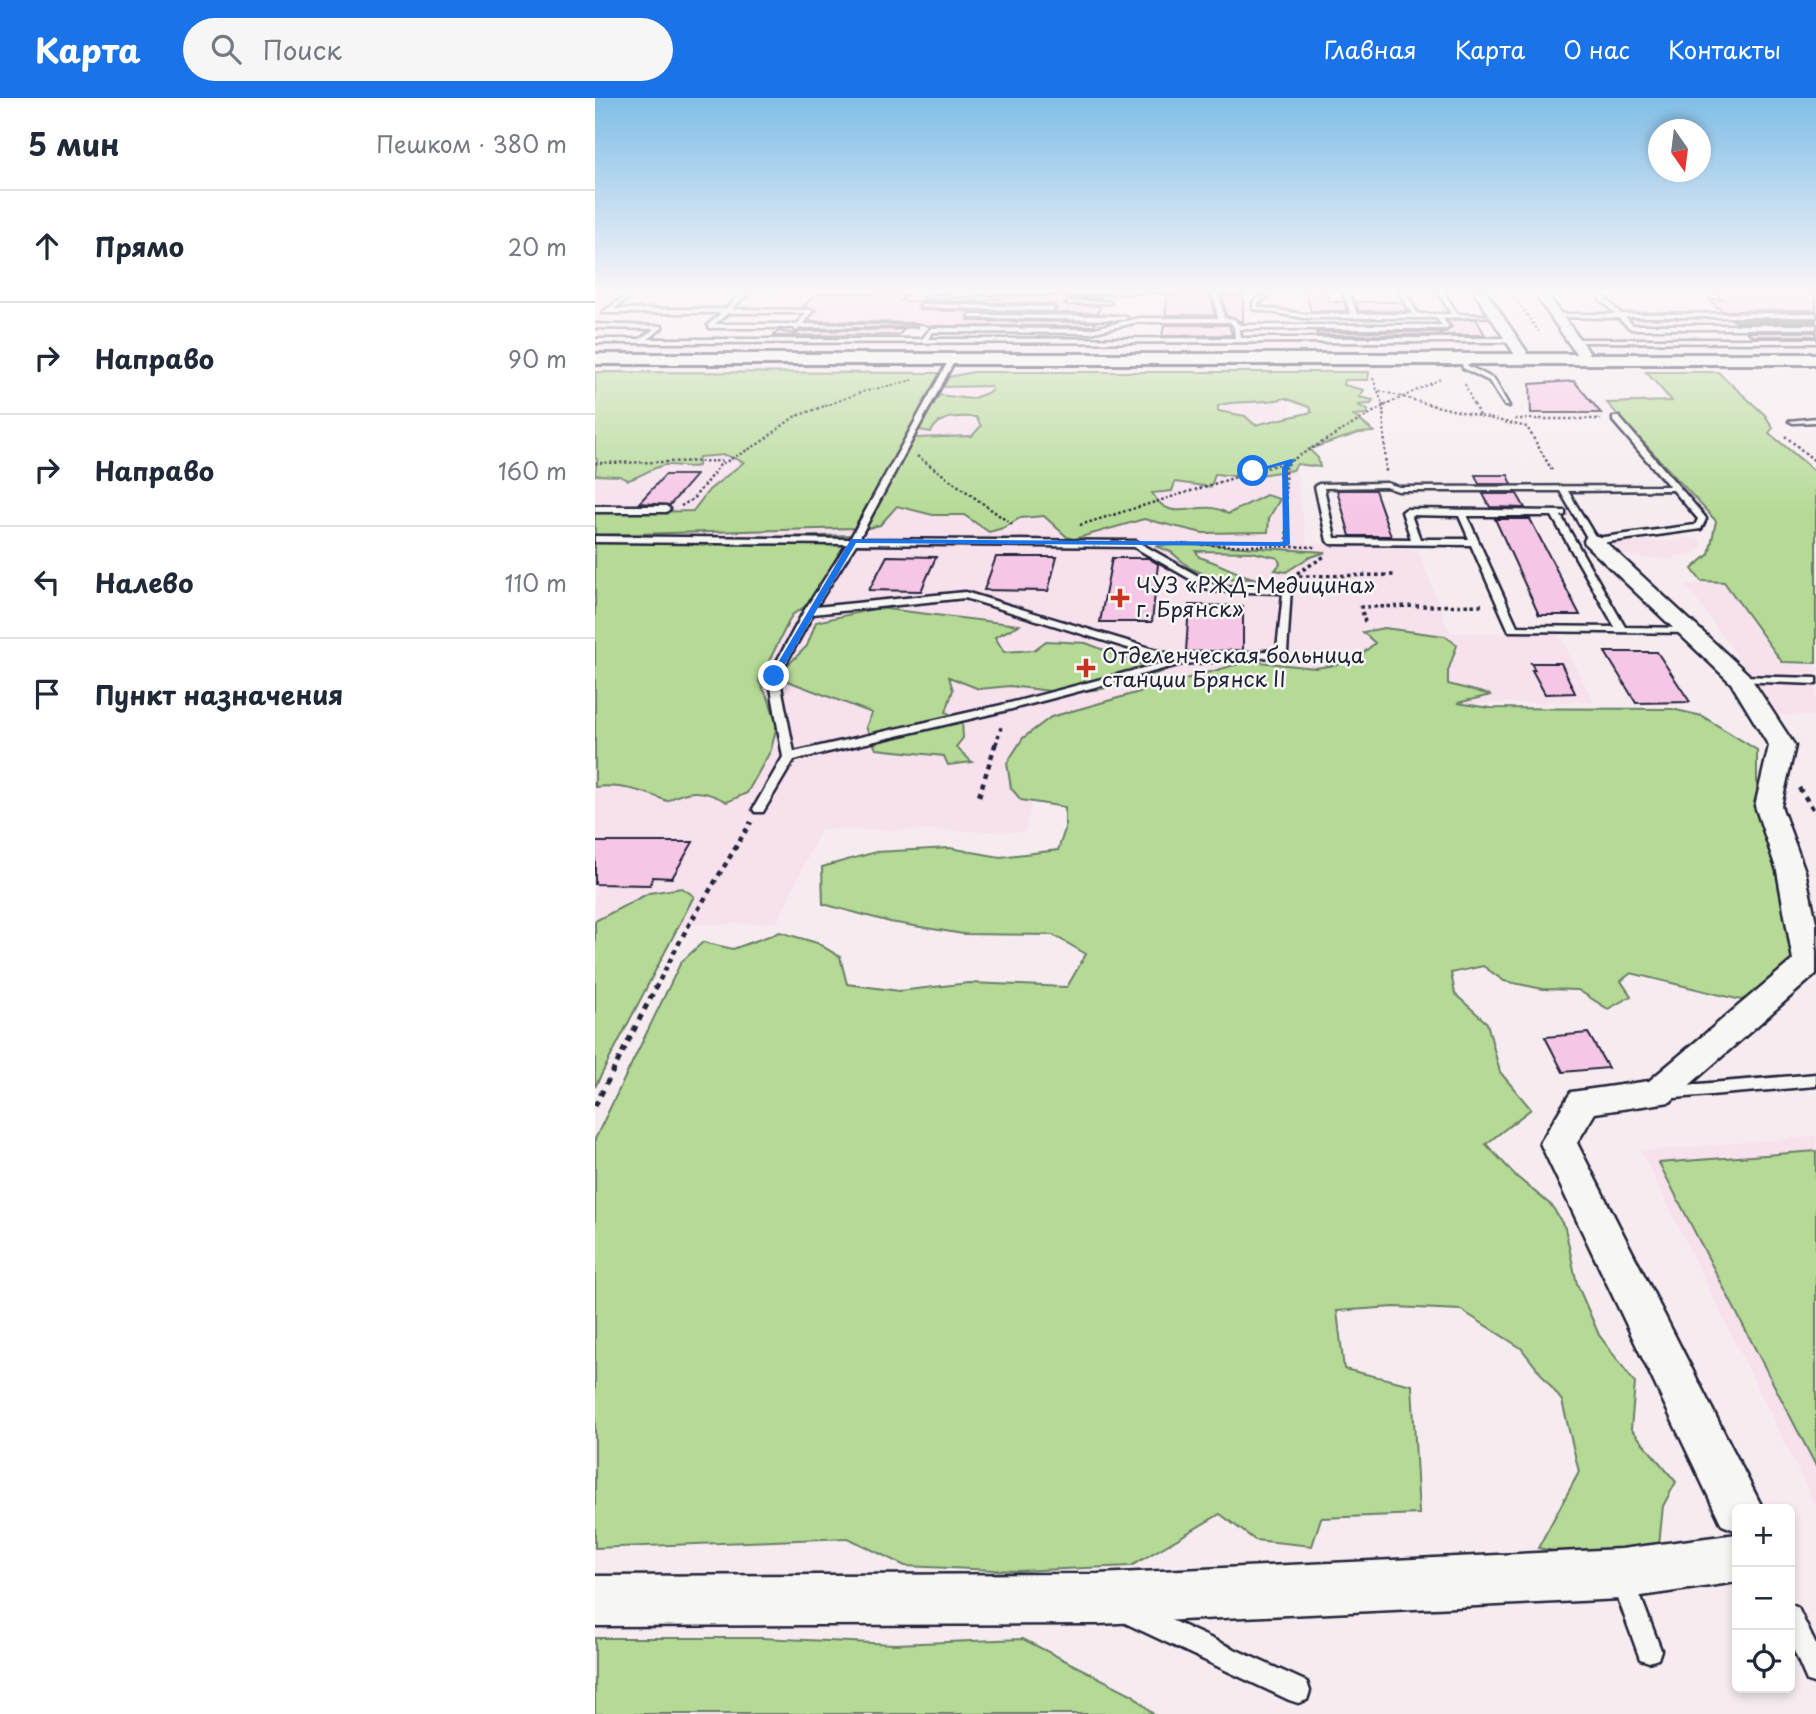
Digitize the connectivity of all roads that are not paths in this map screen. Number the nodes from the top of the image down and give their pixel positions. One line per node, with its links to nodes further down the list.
1 (919, 365): 4 (main road)
2 (992, 365): 4 (main road)
3 (1464, 365): 5 (lane)
4 (949, 366): 19 (lane)
5 (1507, 405)
6 (1616, 419): 9 (lane)
7 (1793, 421): 8 (lane)
8 (1816, 421)
9 (1675, 488): 11 (lane); 20 (lane)
10 (1398, 489): 11 (lane); 14 (lane); 21 (lane)
11 (1563, 489): 17 (lane)
12 (595, 509): 13 (lane)
13 (666, 509)
14 (1406, 512): 15 (lane); 21 (lane)
15 (1462, 513): 16 (lane); 22 (lane)
16 (1555, 513): 17 (lane); 24 (lane)
17 (1577, 513): 20 (lane)
18 (595, 539): 19 (lane)
19 (853, 541): 23 (lane); 26 (lane)
20 (1593, 541): 25 (street)
21 (1417, 542): 22 (lane)
22 (1475, 542): 24 (lane)
23 (809, 611): 26 (lane); 29 (lane)
24 (1622, 630): 25 (lane)
25 (1690, 631): 27 (street)
26 (1182, 661): 29 (lane)
27 (1740, 679): 28 (lane); 32 (street)
28 (1816, 681)
29 (789, 757): 30 (lane)
30 (759, 809)
31 (1816, 1080): 32 (lane)
32 (1658, 1093): 33 (street)
33 (1737, 1504)
34 (1732, 1559): 35 (street)
35 (1621, 1574): 36 (street); 39 (lane)
36 (1098, 1599): 37 (street); 41 (lane)
37 (595, 1601)
38 (1795, 1627): 40 (lane)
39 (1649, 1650)
40 (1816, 1672)
41 (1298, 1691)

